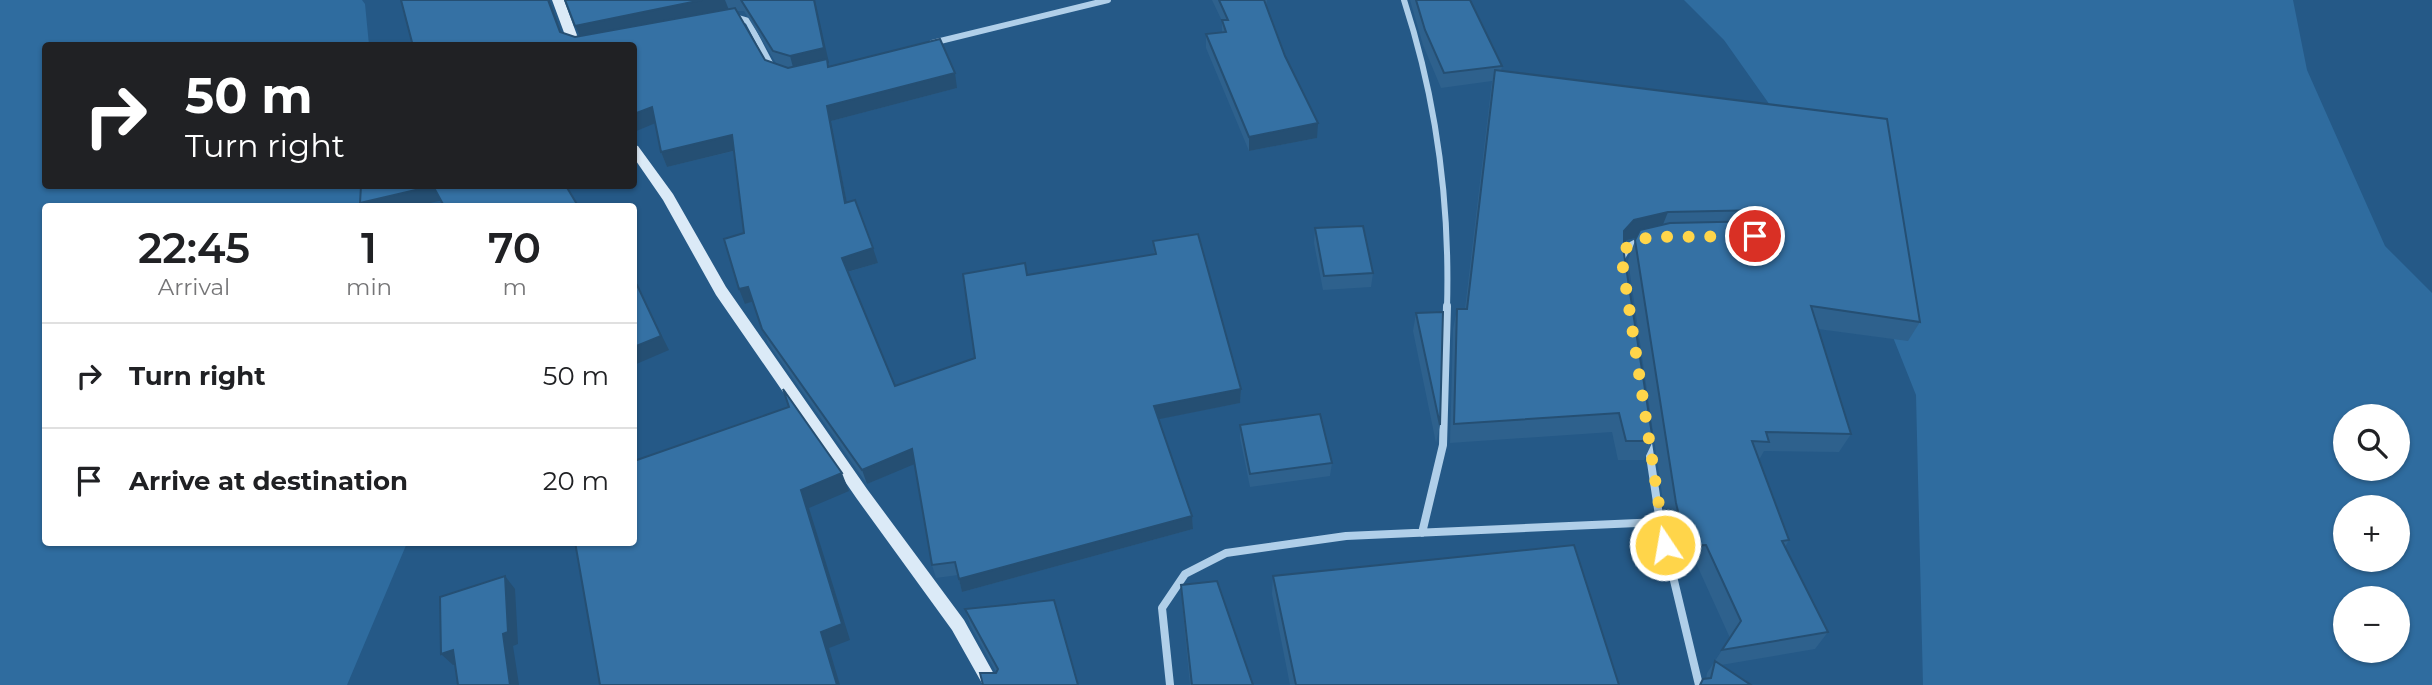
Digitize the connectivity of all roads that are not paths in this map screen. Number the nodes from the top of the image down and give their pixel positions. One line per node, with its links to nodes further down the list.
1 (558, 0): 5 (street)
2 (1108, 0): 6 (street)
3 (1404, 0): 13 (street)
4 (716, 19): 7 (street)
5 (574, 42)
6 (925, 45)
7 (779, 75)
8 (637, 153): 14 (street)
9 (1652, 237): 10 (street)
10 (1624, 274)
11 (1648, 439): 12 (street)
12 (1660, 522): 13 (street); 16 (street)
13 (1422, 533): 15 (street)
14 (992, 685)
15 (1170, 685)
16 (1699, 685)

